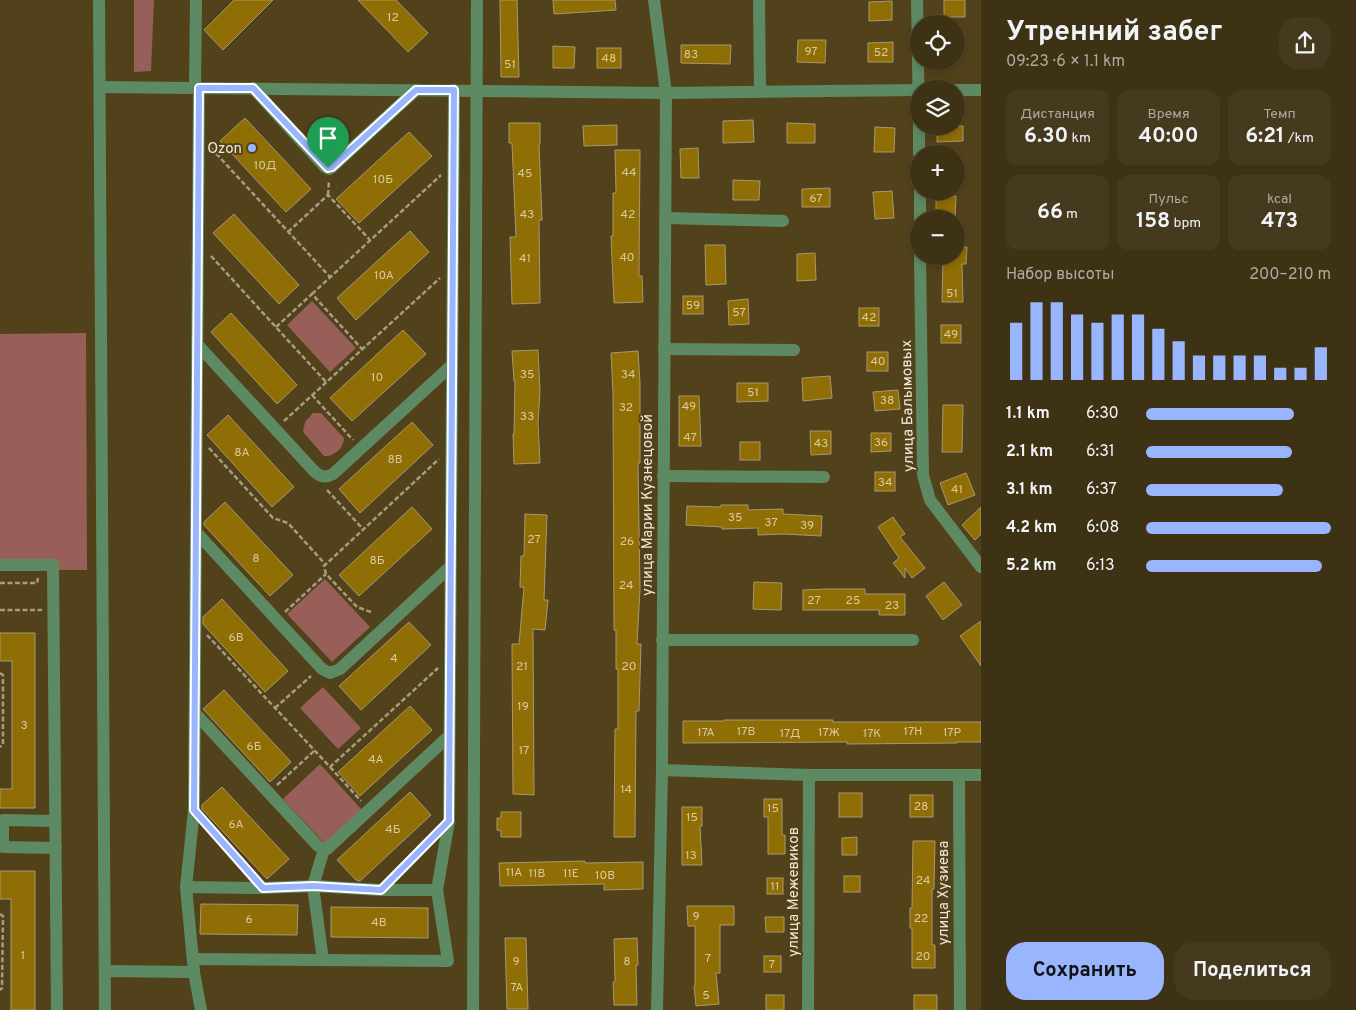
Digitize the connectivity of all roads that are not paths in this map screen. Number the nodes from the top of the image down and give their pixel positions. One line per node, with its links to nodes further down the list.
1 (99, 0): 8 (street)
2 (196, 0): 9 (street)
3 (477, 0): 13 (street)
4 (654, 0): 18 (street, улица Марии Кузнецовой)
5 (759, 0): 17 (street)
6 (917, 0): 7 (street)
7 (919, 80)
8 (100, 87): 9 (street); 48 (street)
9 (197, 88): 10 (street); 22 (street)
10 (253, 88): 11 (street); 11 (street)
11 (416, 90): 12 (street)
12 (454, 90): 13 (street); 25 (street)
13 (476, 90): 18 (street); 52 (street)
14 (910, 90): 17 (street)
15 (965, 90): 16 (street)
16 (981, 90)
17 (760, 91): 18 (street)
18 (666, 93): 19 (street, улица Марии Кузнецовой)
19 (665, 218): 20 (street); 23 (street, улица Марии Кузнецовой)
20 (783, 221)
21 (920, 265): 31 (street, улица Балымовых)
22 (198, 344): 25 (street); 28 (street)
23 (664, 350): 24 (street); 26 (street, улица Марии Кузнецовой)
24 (794, 350)
25 (452, 365): 30 (street)
26 (663, 476): 27 (street); 32 (street, улица Марии Кузнецовой)
27 (824, 477)
28 (196, 532): 30 (street); 34 (street)
29 (0, 565): 40 (street)
30 (450, 567): 35 (street)
31 (981, 567)
32 (662, 640): 33 (street); 36 (street, улица Марии Кузнецовой)
33 (913, 640)
34 (195, 713): 42 (street); 44 (street)
35 (449, 736): 42 (street); 45 (street)
36 (662, 770): 37 (street); 53 (street, улица Марии Кузнецовой)
37 (809, 775): 38 (street); 54 (street, улица Межевиков)
38 (959, 775): 39 (street); 55 (street, улица Хузиева)
39 (981, 775)
40 (55, 821): 41 (street); 41 (street)
41 (56, 848): 49 (street)
42 (324, 850): 43 (street)
43 (313, 886): 44 (street); 45 (street); 46 (street)
44 (186, 887): 47 (street)
45 (437, 890): 46 (street)
46 (323, 960): 47 (street)
47 (194, 965): 48 (street); 51 (street)
48 (105, 971): 50 (street)
49 (57, 1010)
50 (105, 1010)
51 (201, 1010)
52 (473, 1010)
53 (657, 1010)
54 (808, 1010)
55 (960, 1010)

